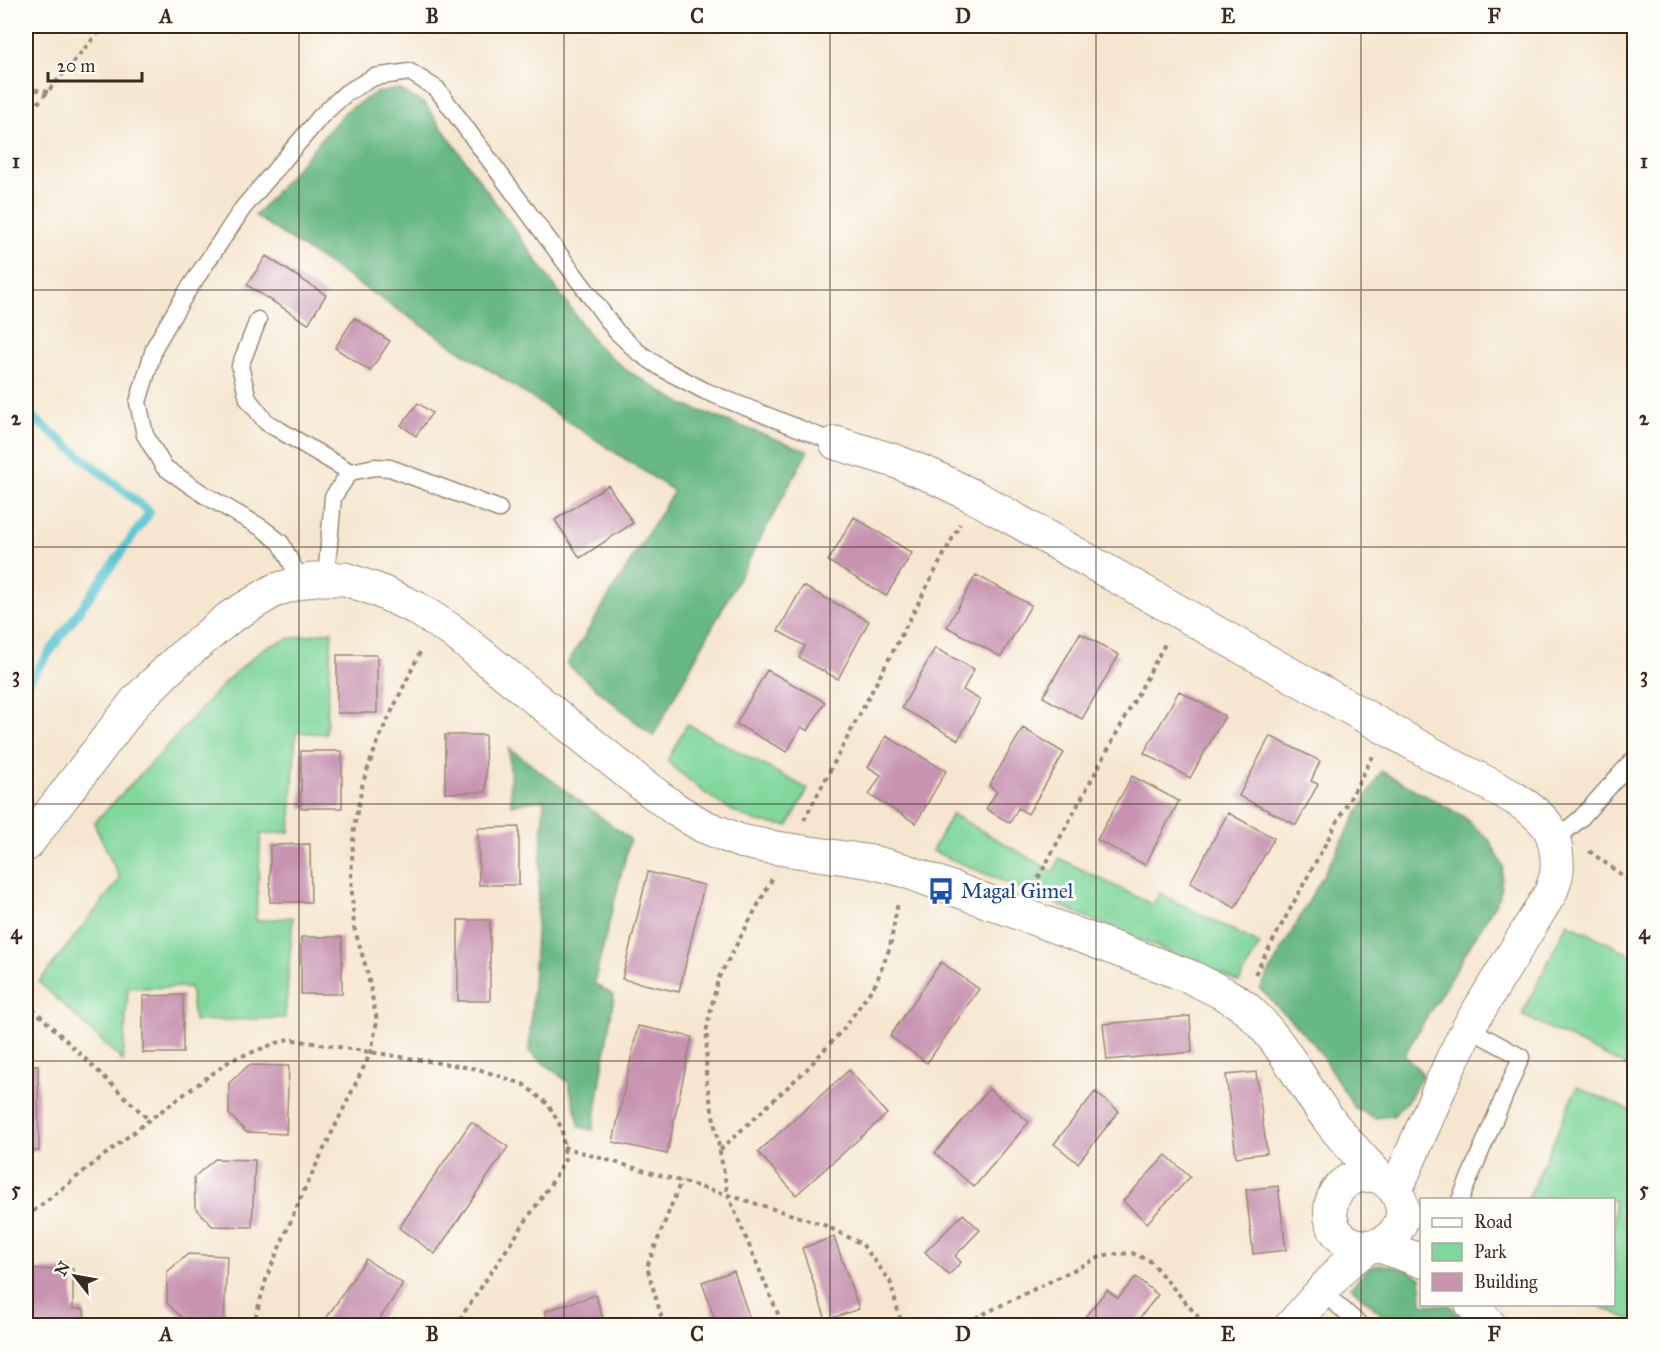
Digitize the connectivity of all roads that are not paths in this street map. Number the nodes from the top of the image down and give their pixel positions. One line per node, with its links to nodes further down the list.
1 (258, 320): 3 (lane)
2 (836, 443): 5 (lane); 7 (street)
3 (350, 472): 4 (lane); 5 (lane)
4 (499, 508)
5 (314, 581): 8 (street); 10 (street)
6 (1635, 759): 7 (lane)
7 (1559, 837): 9 (street)
8 (26, 845)
9 (1468, 1028): 11 (street); 12 (lane)
10 (1329, 1120): 11 (street); 13 (street)
11 (1392, 1191): 13 (street); 14 (street); 15 (street)
12 (1462, 1198)
13 (1332, 1212): 15 (street); 18 (street)
14 (1420, 1237)
15 (1373, 1246): 16 (street); 18 (street)
16 (1420, 1259)
17 (1473, 1306): 20 (street)
18 (1307, 1307): 19 (lane)
19 (1361, 1326)
20 (1490, 1326)

